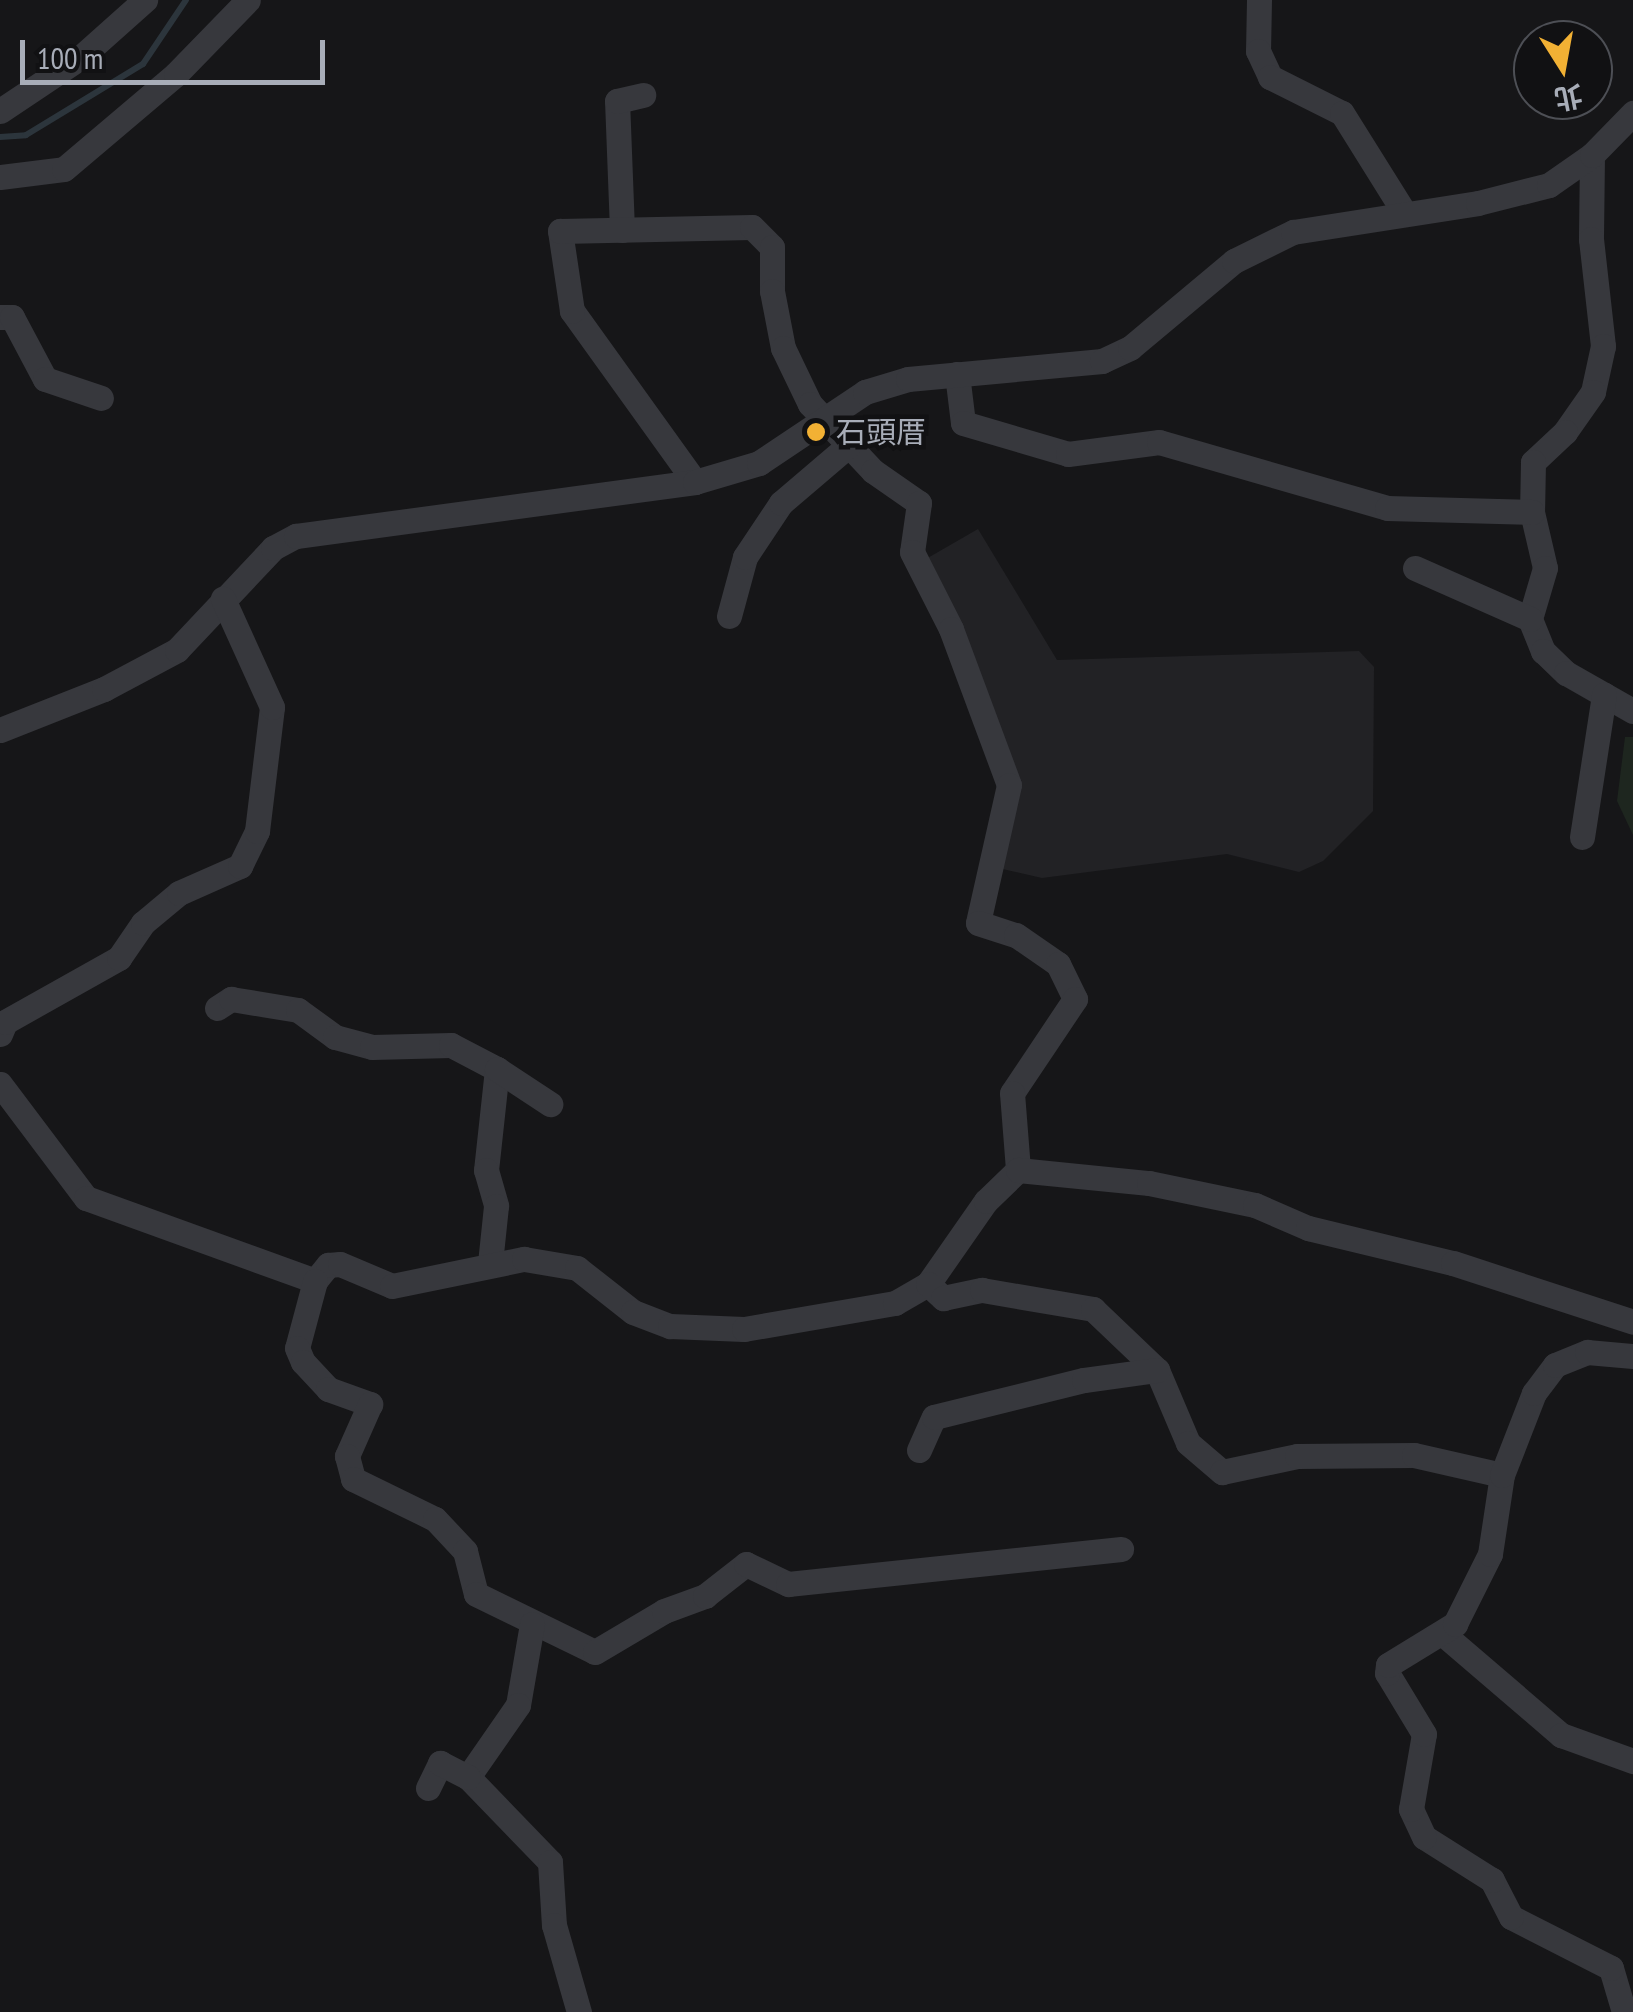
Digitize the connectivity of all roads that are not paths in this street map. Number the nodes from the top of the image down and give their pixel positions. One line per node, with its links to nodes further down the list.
1 (144, 0): 5 (street)
2 (248, 0): 8 (street)
3 (1258, 0): 9 (street)
4 (643, 96): 10 (street)
5 (0, 112)
6 (1633, 113): 7 (street)
7 (1592, 155): 9 (street); 17 (street)
8 (0, 178)
9 (1405, 214): 12 (street)
10 (622, 230): 14 (street); 16 (street)
11 (0, 317): 13 (street)
12 (956, 374): 14 (street); 17 (street)
13 (102, 398)
14 (822, 417): 15 (street); 16 (street)
15 (848, 444): 20 (street); 31 (street)
16 (695, 482): 19 (street)
17 (1532, 512): 21 (street)
18 (1416, 568): 21 (street)
19 (223, 599): 24 (street); 27 (street)
20 (729, 616)
21 (1530, 619): 22 (street)
22 (1604, 695): 23 (street); 25 (street)
23 (1633, 710)
24 (0, 730)
25 (1582, 837)
26 (218, 1008): 28 (street)
27 (0, 1034)
28 (497, 1070): 30 (street); 32 (street)
29 (0, 1084): 33 (street)
30 (550, 1104)
31 (1018, 1170): 34 (street); 35 (street)
32 (490, 1262): 33 (street); 34 (street)
33 (315, 1281): 41 (street)
34 (928, 1284): 37 (street)
35 (1633, 1322)
36 (1633, 1356): 39 (street)
37 (1157, 1370): 38 (street); 39 (street)
38 (918, 1450)
39 (1502, 1474): 42 (street)
40 (1121, 1549): 41 (street)
41 (532, 1624): 44 (street)
42 (1442, 1632): 43 (street); 47 (street)
43 (1633, 1761)
44 (468, 1777): 45 (street); 46 (street)
45 (428, 1788)
46 (579, 2012)
47 (1624, 2012)

